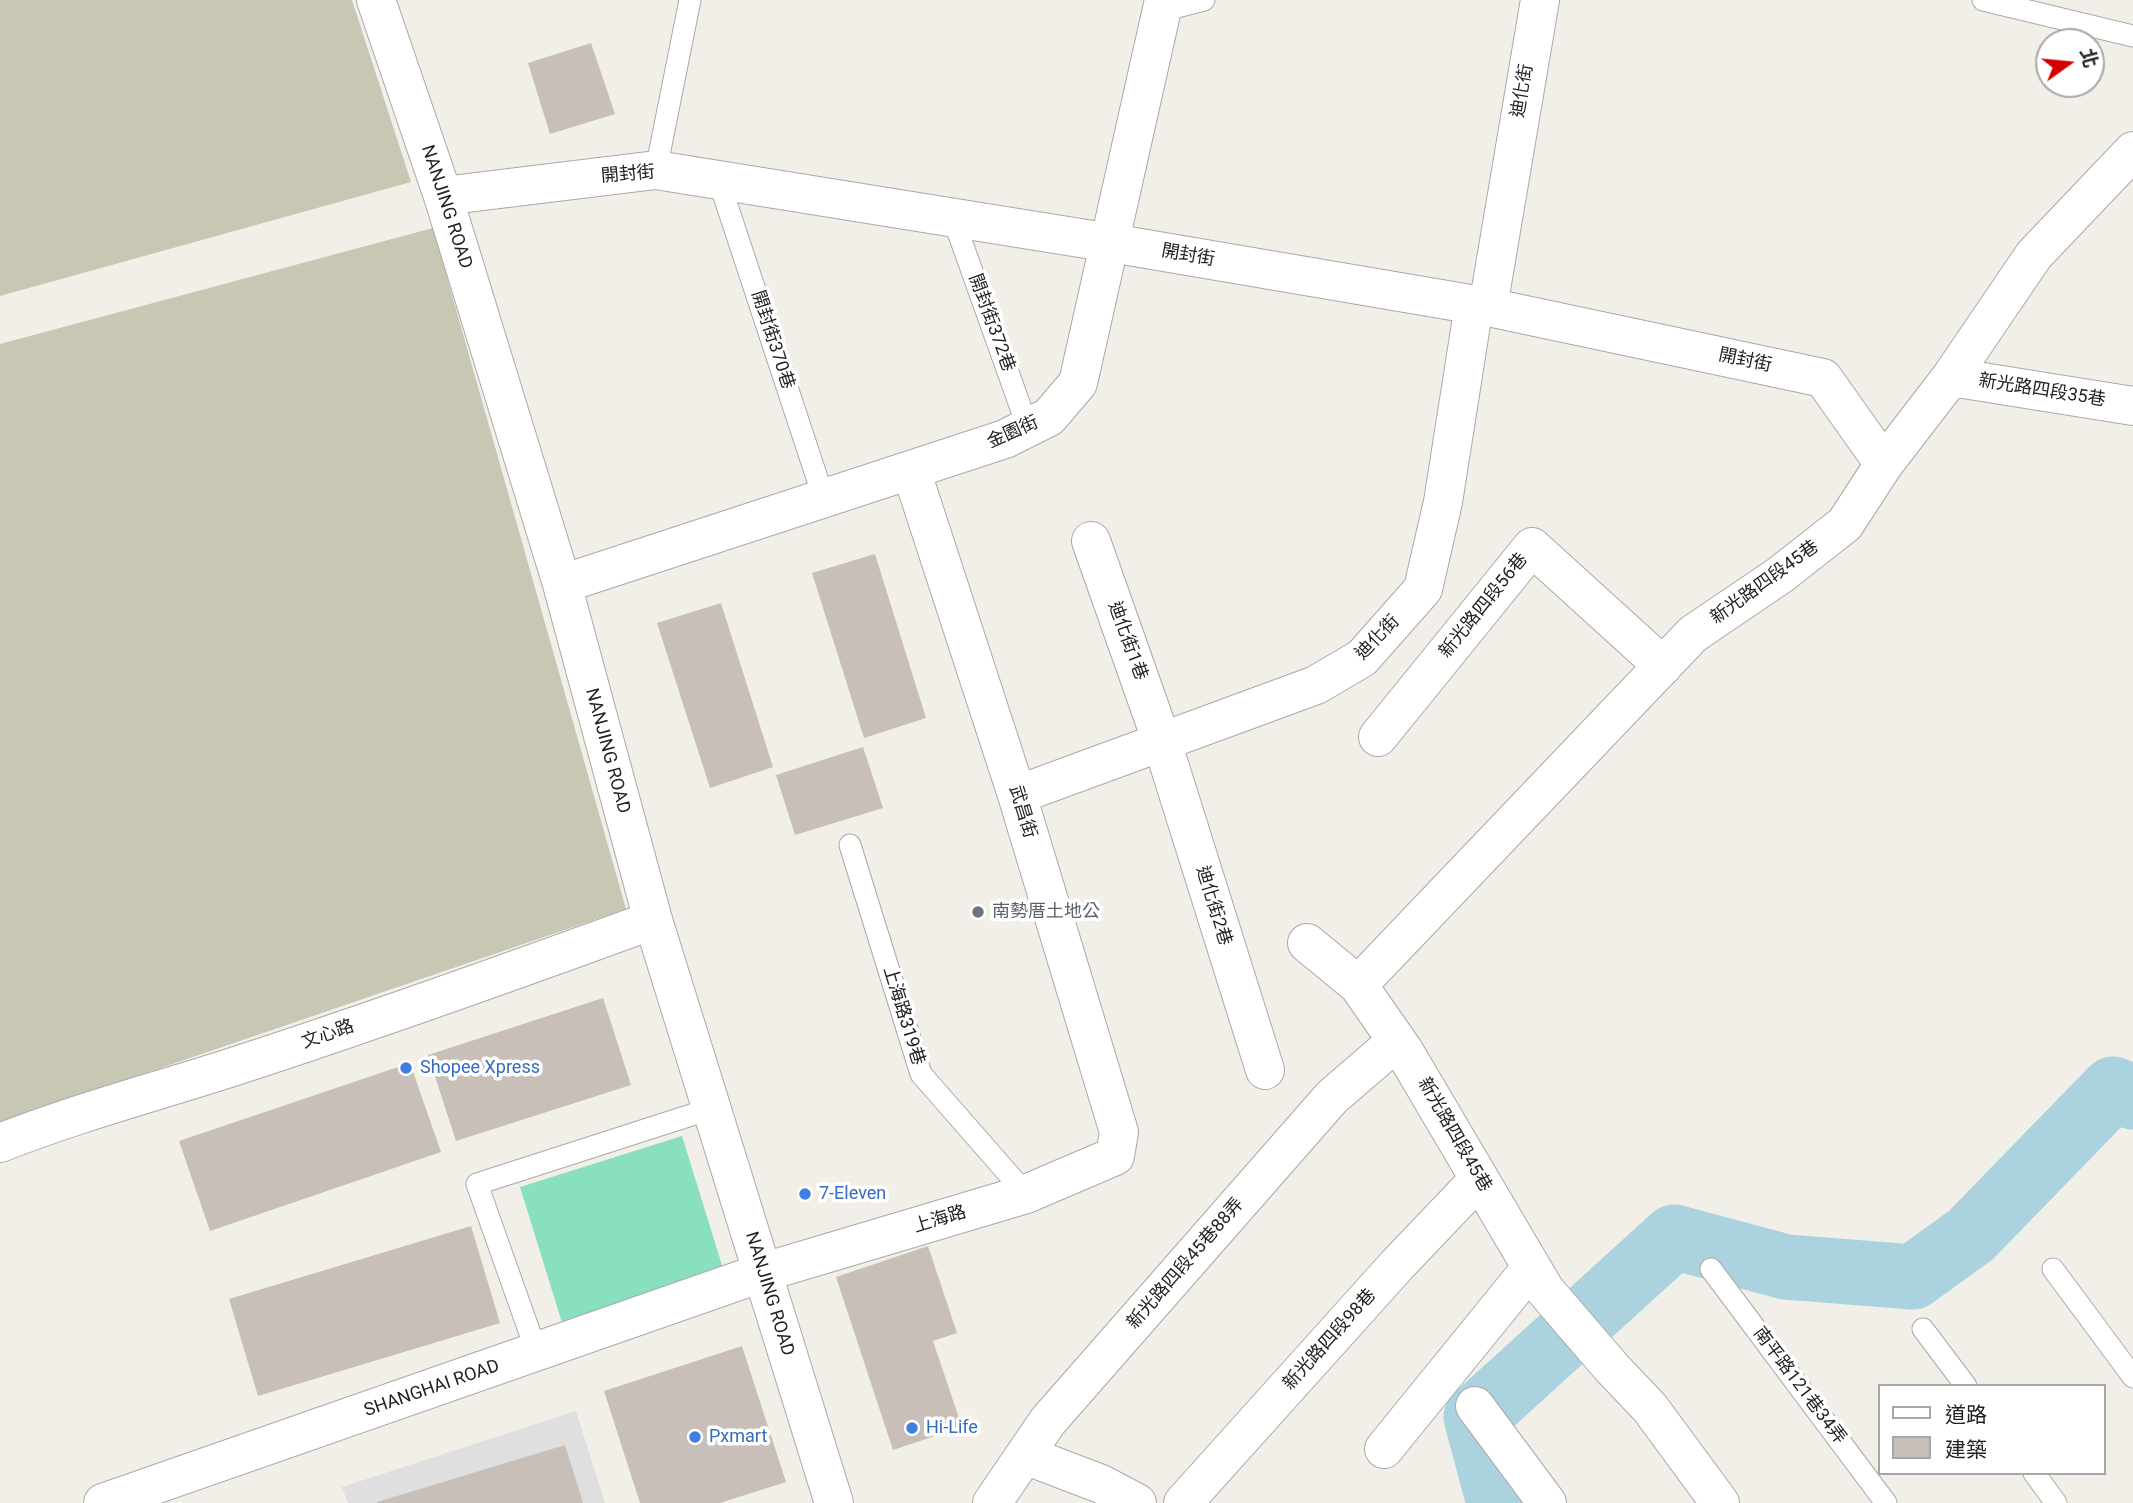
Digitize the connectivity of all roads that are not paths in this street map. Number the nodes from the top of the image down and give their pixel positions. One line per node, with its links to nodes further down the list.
1 (376, 0): 11 (street, NANJING ROAD)
2 (690, 0): 9 (lane)
3 (1204, 0): 6 (lane)
4 (1540, 0): 14 (street, 迪化街)
5 (1983, 0): 7 (lane)
6 (1162, 5): 13 (street, 金園街)
7 (2133, 36)
8 (2133, 151): 15 (street, 新光路四段45巷)
9 (656, 170): 10 (street, 開封街); 11 (street, 開封街)
10 (719, 181): 12 (street, 開封街); 20 (lane, 開封街370巷)
11 (443, 196): 22 (street, NANJING ROAD)
12 (953, 218): 13 (street, 開封街); 17 (lane, 開封街372巷)
13 (1111, 243): 14 (street, 開封街); 17 (street, 金園街)
14 (1481, 306): 18 (street, 開封街); 25 (street, 迪化街)
15 (1951, 377): 16 (street, 新光路四段35巷); 18 (street, 新光路四段45巷)
16 (2133, 406)
17 (1028, 428): 19 (street, 金園街)
18 (1884, 464): 23 (street, 新光路四段45巷)
19 (912, 470): 20 (street, 金園街); 26 (street, 武昌街)
20 (824, 499): 22 (street, 金園街)
21 (1091, 541): 25 (street, 迪化街1巷)
22 (562, 584): 28 (street, NANJING ROAD)
23 (1663, 666): 24 (street, 新光路四段56巷); 30 (street, 新光路四段45巷)
24 (1378, 737)
25 (1162, 742): 26 (street, 迪化街); 32 (street, 迪化街2巷)
26 (1017, 795): 35 (street, 武昌街)
27 (850, 845): 37 (lane, 上海路319巷)
28 (653, 920): 33 (street, NANJING ROAD); 34 (street, 文心路)
29 (1307, 943): 30 (street, 新光路四段45巷)
30 (1358, 985): 31 (street, 新光路四段45巷)
31 (1397, 1041): 36 (street, 新光路四段45巷); 48 (street, 新光路四段45巷88弄)
32 (1265, 1070)
33 (713, 1108): 40 (street, NANJING ROAD); 43 (lane)
34 (0, 1143)
35 (1115, 1156): 37 (street, 上海路)
36 (1479, 1179): 41 (street, 新光路四段45巷); 54 (street, 新光路四段98巷)
37 (1026, 1194): 40 (street, 上海路)
38 (1711, 1269): 57 (lane, 南平路121巷34弄)
39 (2053, 1269): 44 (lane)
40 (761, 1273): 43 (street, SHANGHAI ROAD); 51 (street, NANJING ROAD)
41 (1538, 1279): 47 (street); 56 (street, 新光路四段45巷)
42 (1923, 1329): 45 (lane)
43 (537, 1353): 50 (street, SHANGHAI ROAD)
44 (2133, 1377)
45 (1964, 1384)
46 (1475, 1406): 55 (street)
47 (1384, 1449)
48 (1025, 1455): 52 (street, 新光路四段45巷88弄); 53 (street)
49 (2035, 1475): 58 (lane)
50 (103, 1503)
51 (834, 1503)
52 (992, 1503)
53 (1137, 1503)
54 (1183, 1503)
55 (1546, 1503)
56 (1720, 1503)
57 (1886, 1503)
58 (2056, 1503)

